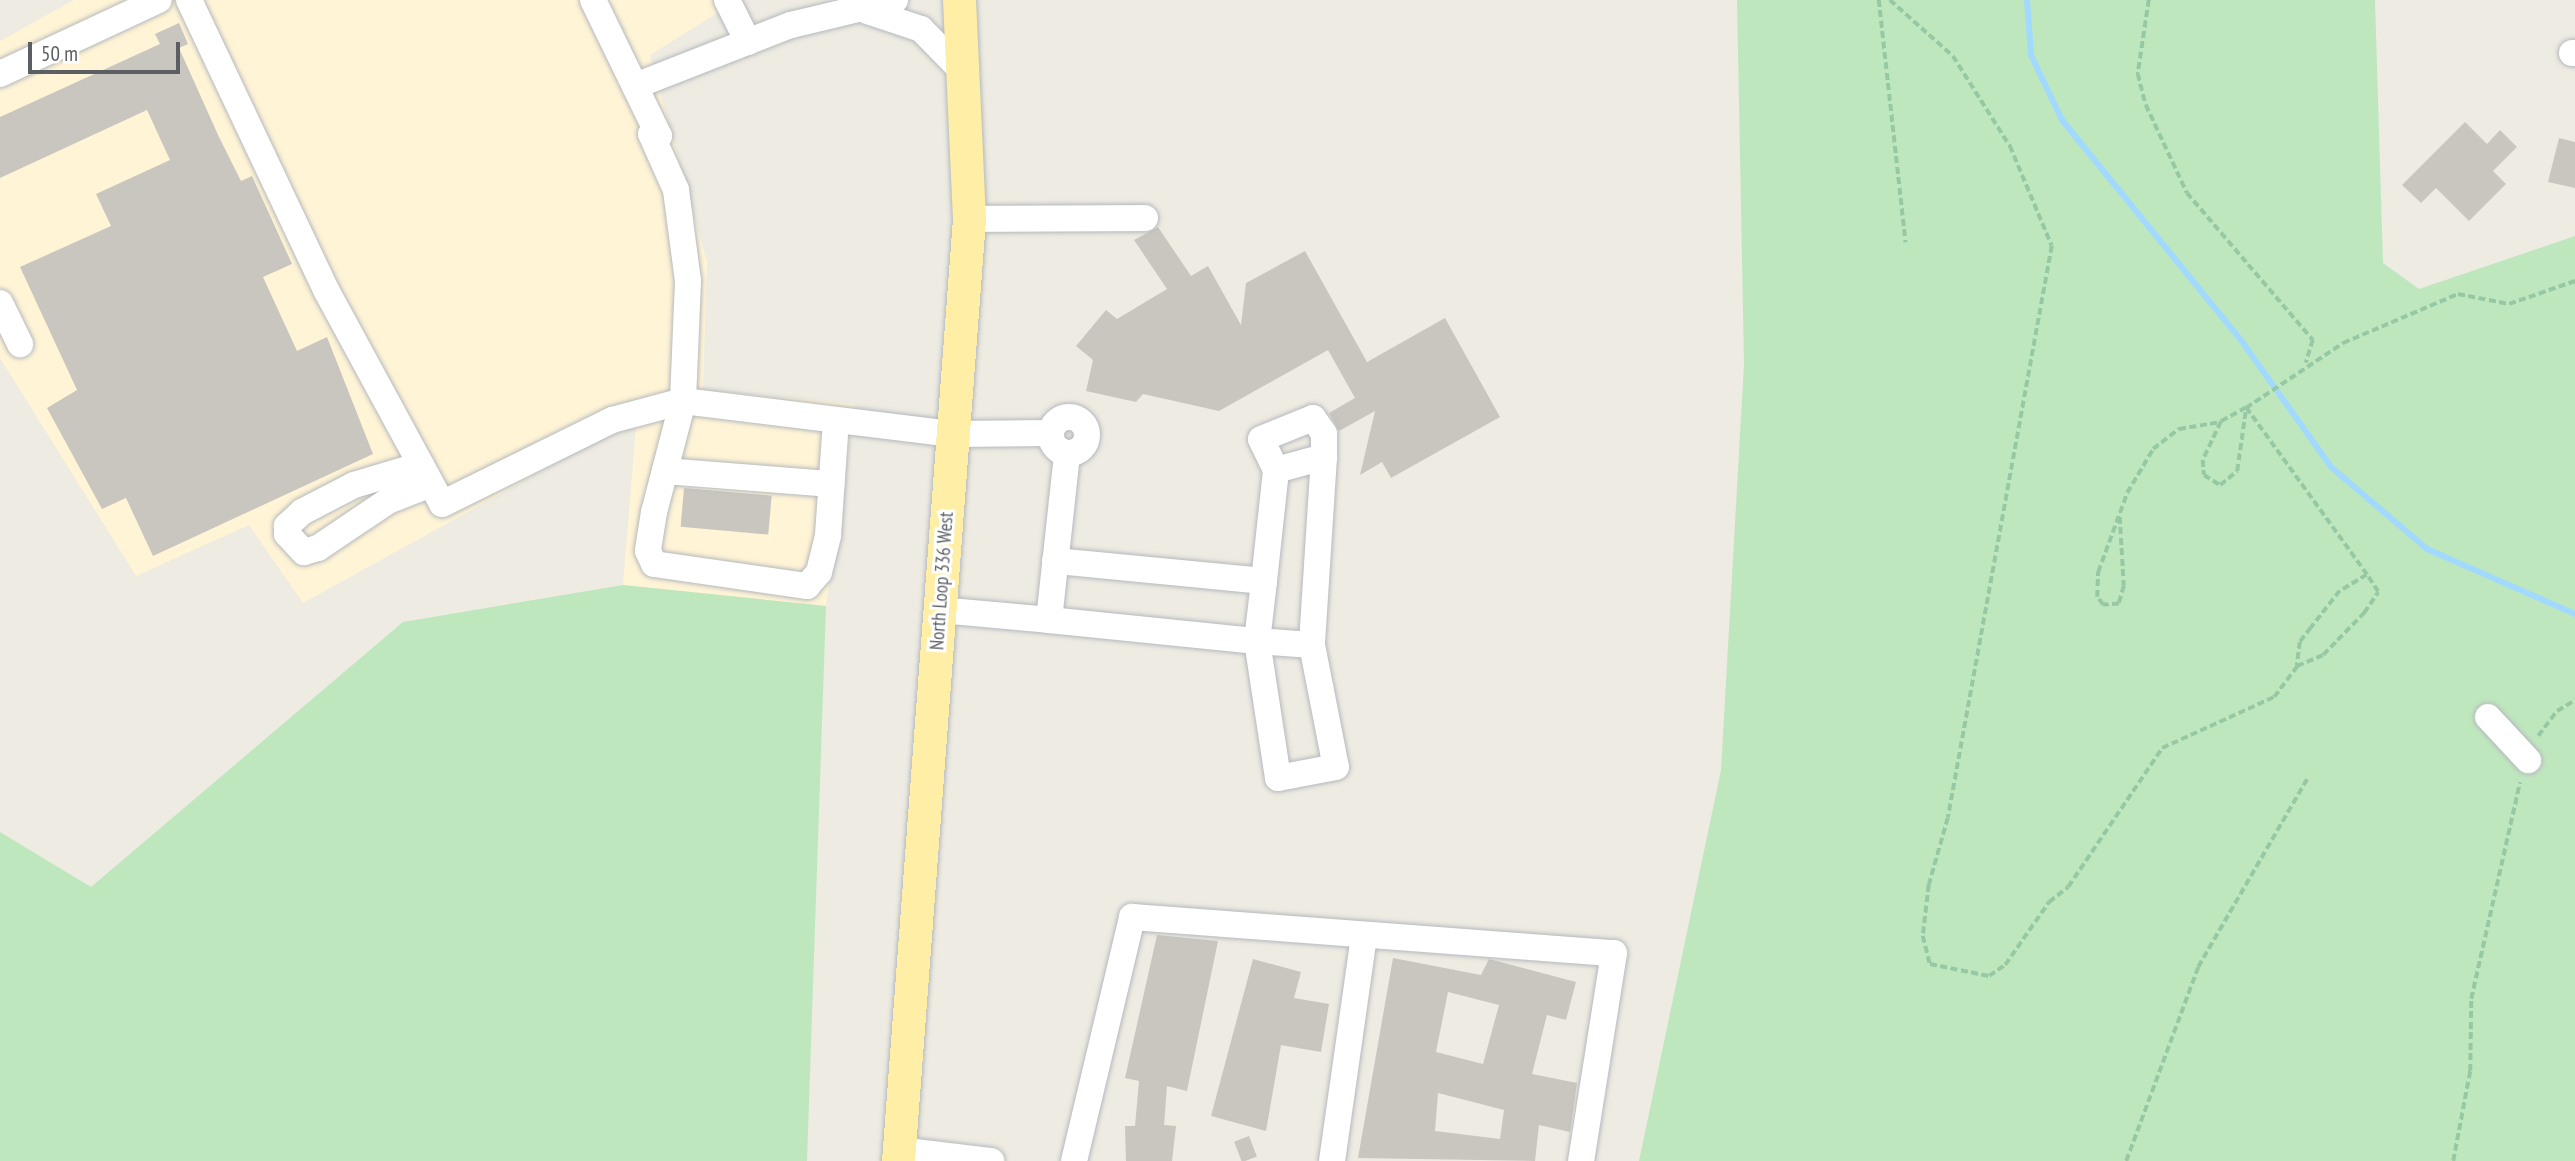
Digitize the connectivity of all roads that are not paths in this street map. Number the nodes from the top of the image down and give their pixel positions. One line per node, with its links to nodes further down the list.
1 (159, 0): 9 (lane)
2 (189, 0): 16 (lane)
3 (593, 0): 11 (lane)
4 (727, 0): 8 (lane)
5 (895, 0): 7 (lane)
6 (959, 0): 10 (main road, North Loop 336 West)
7 (866, 11): 8 (lane); 10 (lane)
8 (748, 42): 11 (lane)
9 (0, 74)
10 (965, 74): 13 (main road, North Loop 336 West)
11 (635, 86): 16 (lane)
12 (1145, 218): 13 (lane)
13 (969, 219): 19 (main road, North Loop 336 West)
14 (0, 303): 15 (lane)
15 (20, 344)
16 (683, 401): 17 (lane); 23 (lane)
17 (836, 420): 19 (lane); 24 (lane)
18 (1050, 433): 19 (lane); 20 (lane); 20 (lane)
19 (953, 434): 27 (main road, North Loop 336 West)
20 (1067, 454): 25 (lane)
21 (1324, 457): 22 (lane); 22 (lane); 30 (lane)
22 (1276, 470): 26 (lane)
23 (665, 471): 24 (lane); 24 (lane)
24 (831, 484)
25 (1055, 561): 26 (lane); 28 (lane)
26 (1265, 581): 29 (lane)
27 (940, 610): 28 (lane); 34 (main road, North Loop 336 West)
28 (1049, 620): 29 (lane)
29 (1256, 641): 30 (lane); 30 (lane)
30 (1312, 645)
31 (2488, 717): 32 (lane)
32 (2528, 760)
33 (1364, 937): 36 (lane); 37 (lane); 38 (lane)
34 (898, 1155): 35 (lane)
35 (990, 1161)
36 (1074, 1161)
37 (1332, 1161)
38 (1581, 1161)

